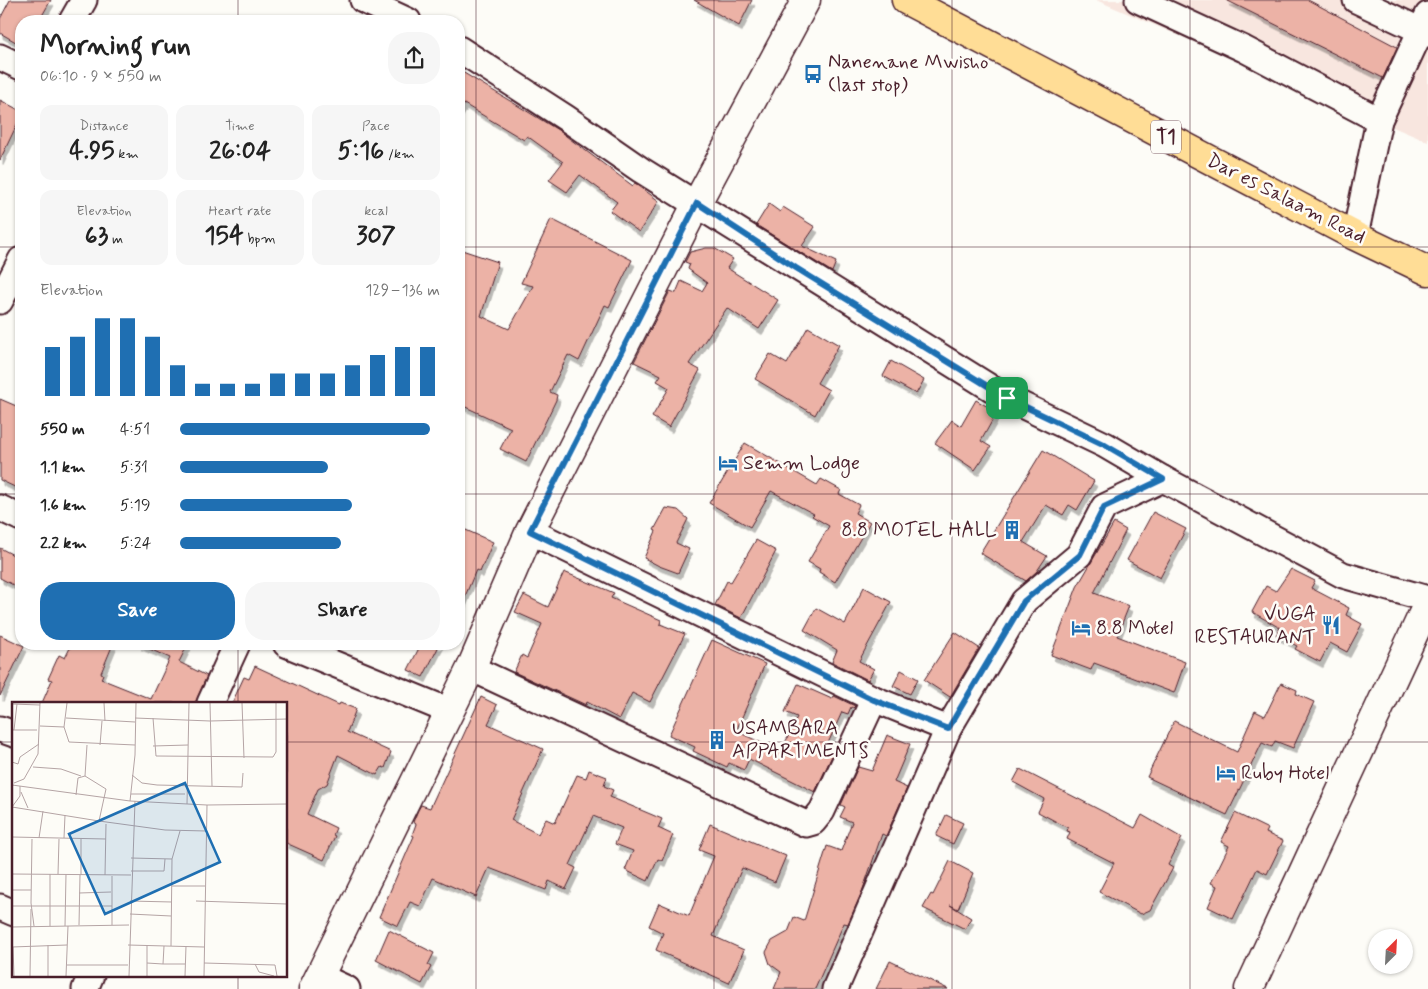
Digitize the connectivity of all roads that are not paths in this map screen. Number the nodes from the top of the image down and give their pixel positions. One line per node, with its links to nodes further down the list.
1 (84, 0): 7 (street)
2 (363, 0): 8 (street)
3 (806, 0): 14 (street)
4 (906, 0): 15 (highway, Dar es Salaam Road / T1)
5 (1138, 0): 13 (street)
6 (1356, 0): 9 (street)
7 (75, 15)
8 (395, 15)
9 (1425, 26): 13 (street)
10 (465, 53): 14 (street)
11 (0, 57): 12 (street)
12 (15, 64)
13 (1378, 120): 15 (street)
14 (697, 203): 19 (street); 22 (street)
15 (1354, 236): 16 (highway, Dar es Salaam Road / T1)
16 (1428, 271)
17 (15, 272): 18 (street)
18 (0, 301)
19 (1163, 479): 23 (street); 32 (street)
20 (0, 508): 21 (street)
21 (15, 515)
22 (530, 531): 27 (street); 28 (street)
23 (1428, 598)
24 (1428, 603): 41 (street)
25 (234, 650): 29 (street)
26 (301, 650): 30 (street)
27 (471, 668): 28 (street); 30 (street)
28 (874, 700): 32 (street)
29 (210, 702)
30 (448, 711): 37 (street)
31 (0, 729): 33 (street)
32 (948, 729): 40 (street)
33 (12, 733)
34 (0, 907): 35 (street)
35 (12, 912)
36 (91, 976): 38 (street)
37 (316, 982): 39 (street)
38 (85, 989)
39 (346, 989)
40 (835, 989)
41 (1249, 989)

